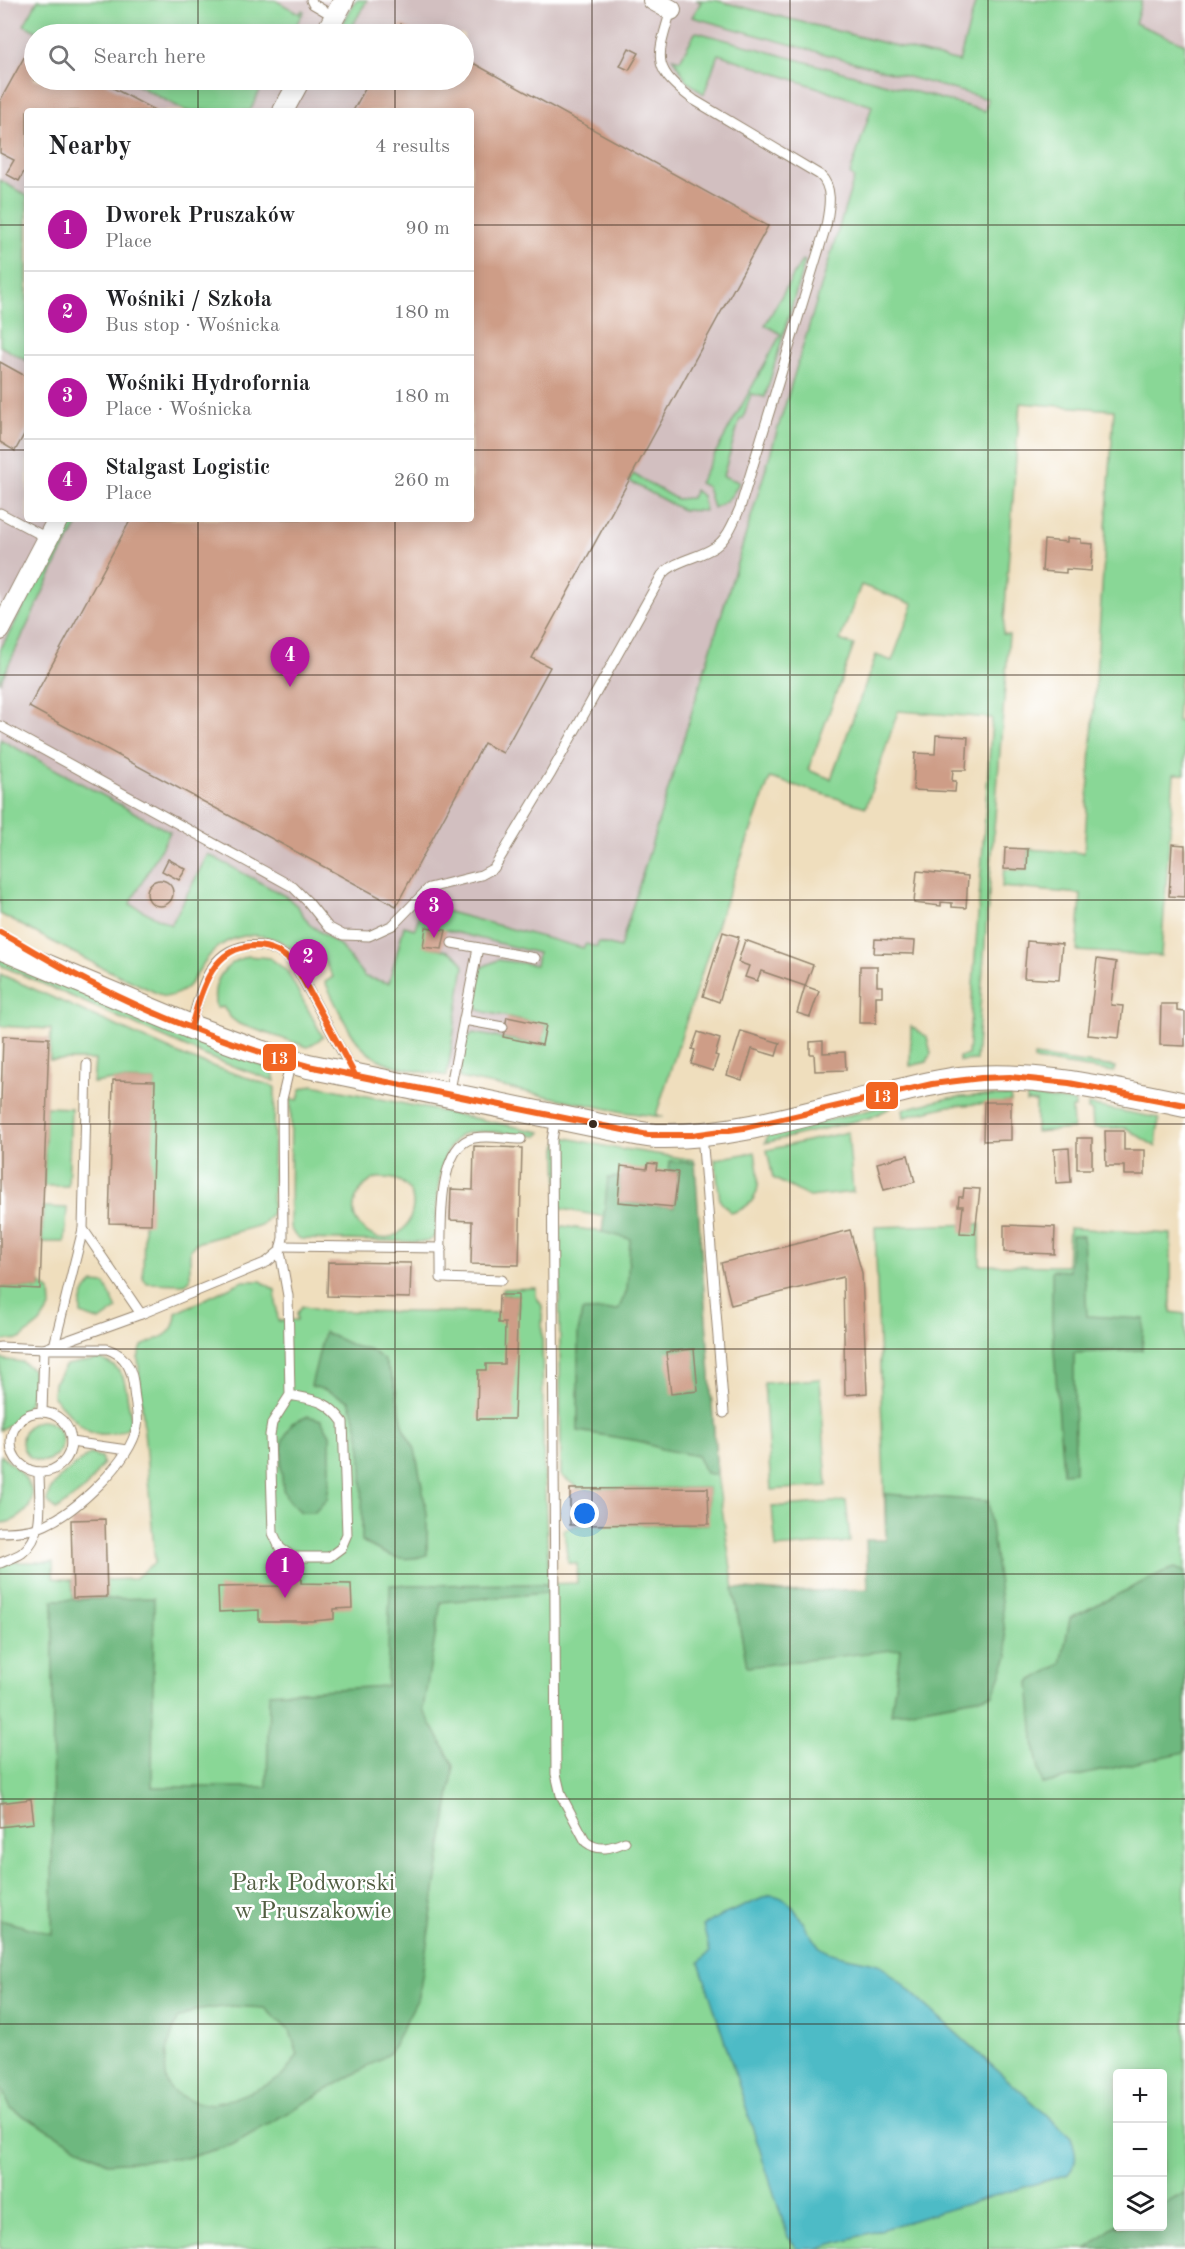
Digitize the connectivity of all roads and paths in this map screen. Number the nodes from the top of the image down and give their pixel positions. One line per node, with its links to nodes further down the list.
1 (311, 0): 3 (lane)
2 (653, 0): 4 (street)
3 (340, 8): 5 (street)
4 (671, 10): 12 (lane)
5 (331, 24)
6 (295, 90): 7 (street)
7 (285, 108)
8 (0, 513): 10 (lane)
9 (56, 522): 10 (street)
10 (47, 538): 11 (street)
11 (0, 630)
12 (0, 726)
13 (0, 932): 18 (street)
14 (452, 943): 16 (lane)
15 (0, 947): 18 (street)
16 (478, 948): 17 (lane); 19 (lane)
17 (535, 958)
18 (104, 990): 20 (street)
19 (464, 1020): 21 (lane); 25 (lane)
20 (191, 1028): 22 (street); 24 (lane)
21 (503, 1028)
22 (291, 1061): 24 (street); 31 (lane)
23 (87, 1064): 30 (lane)
24 (355, 1075): 25 (street)
25 (449, 1095): 27 (street)
26 (1185, 1105): 28 (street)
27 (556, 1117): 28 (street); 48 (lane)
28 (702, 1134): 39 (lane)
29 (521, 1139): 32 (lane)
30 (83, 1229): 34 (lane); 36 (lane)
31 (280, 1248): 32 (lane); 34 (lane); 37 (lane)
32 (442, 1248): 33 (lane)
33 (502, 1280)
34 (141, 1314): 36 (lane)
35 (0, 1347): 36 (lane)
36 (49, 1347): 38 (lane); 43 (lane)
37 (290, 1395): 37 (lane)
38 (42, 1412): 41 (lane); 42 (lane)
39 (724, 1413)
40 (0, 1440): 41 (lane)
41 (11, 1440): 44 (lane)
42 (71, 1442): 43 (lane); 44 (lane)
43 (127, 1450): 45 (lane)
44 (39, 1472): 45 (lane)
45 (39, 1527): 46 (lane); 47 (lane)
46 (0, 1532)
47 (0, 1563)
48 (625, 1842)

